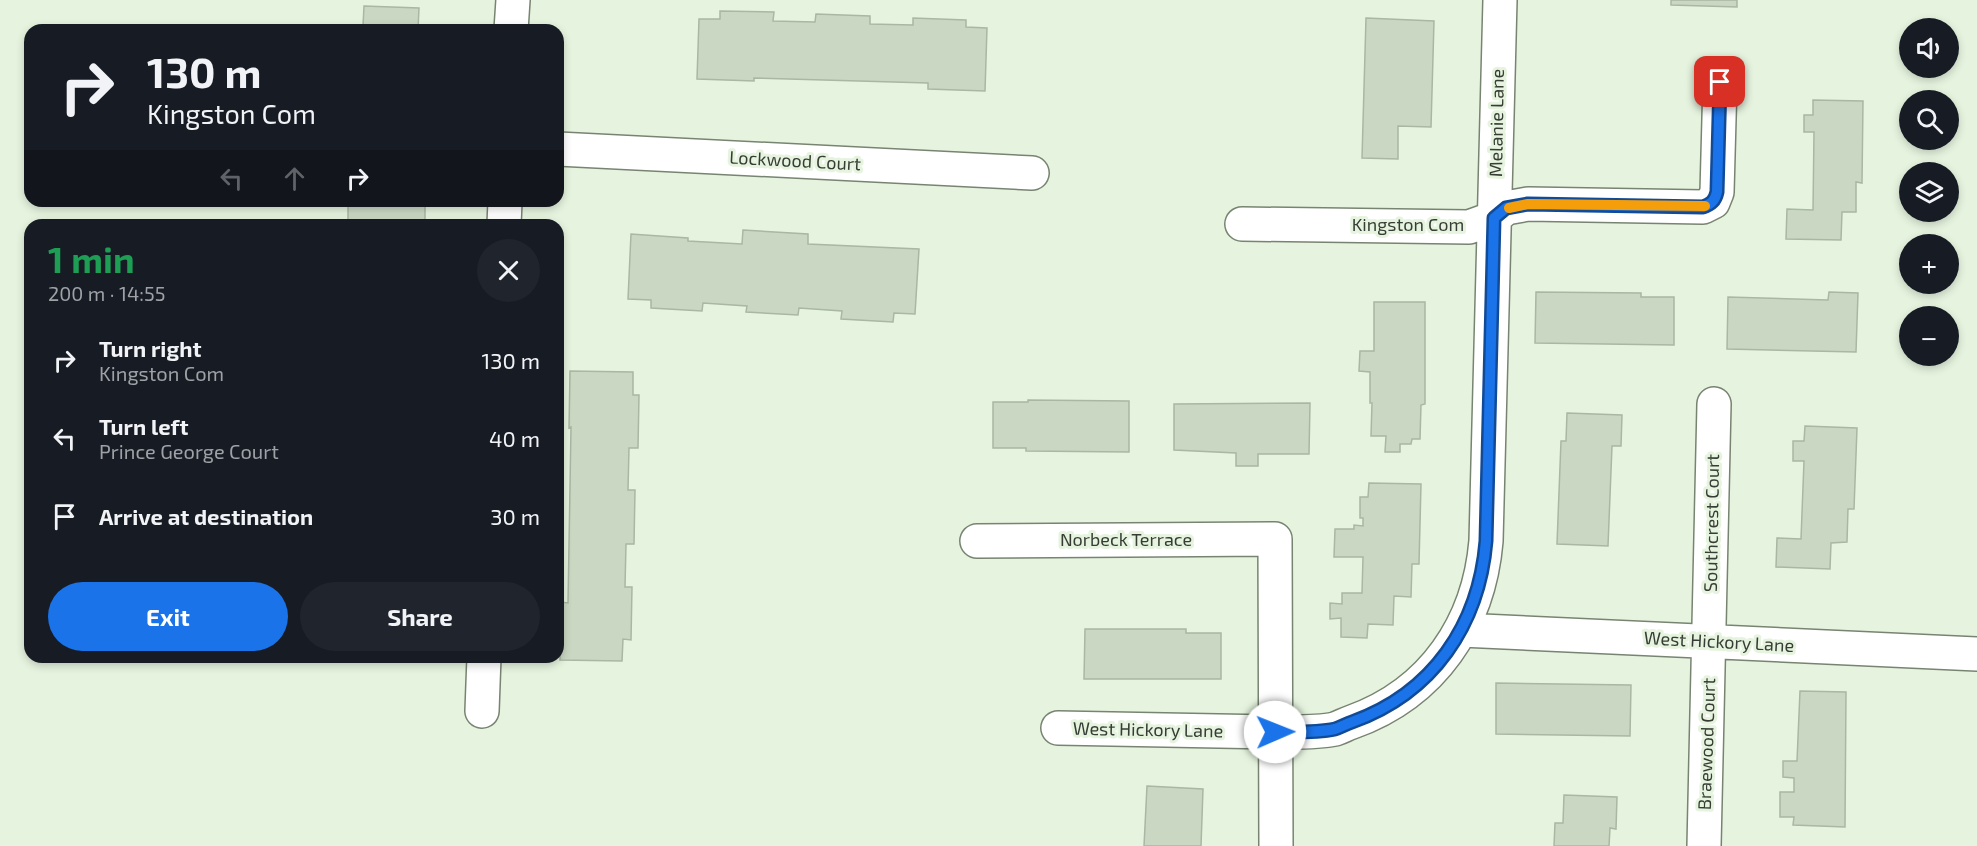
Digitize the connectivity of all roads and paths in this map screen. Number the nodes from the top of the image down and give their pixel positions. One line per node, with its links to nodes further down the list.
1 (513, 0): 3 (street)
2 (1500, 0): 7 (street, Melanie Lane)
3 (512, 24)
4 (1720, 82): 7 (street, Kingston Com)
5 (564, 149): 6 (street, Lockwood Court)
6 (1032, 173)
7 (1494, 218): 8 (street, Kingston Com); 11 (street, Melanie Lane)
8 (1242, 224)
9 (1714, 404): 12 (street, Southcrest Court)
10 (978, 541): 17 (street, Norbeck Terrace)
11 (1461, 630): 12 (street, West Hickory Lane); 17 (street, Melanie Lane)
12 (1710, 641): 13 (street, West Hickory Lane); 19 (street, Braewood Court)
13 (1977, 654)
14 (484, 663): 15 (street)
15 (482, 711)
16 (1058, 728): 17 (street, West Hickory Lane)
17 (1275, 732): 18 (street)
18 (1276, 846)
19 (1704, 846)

